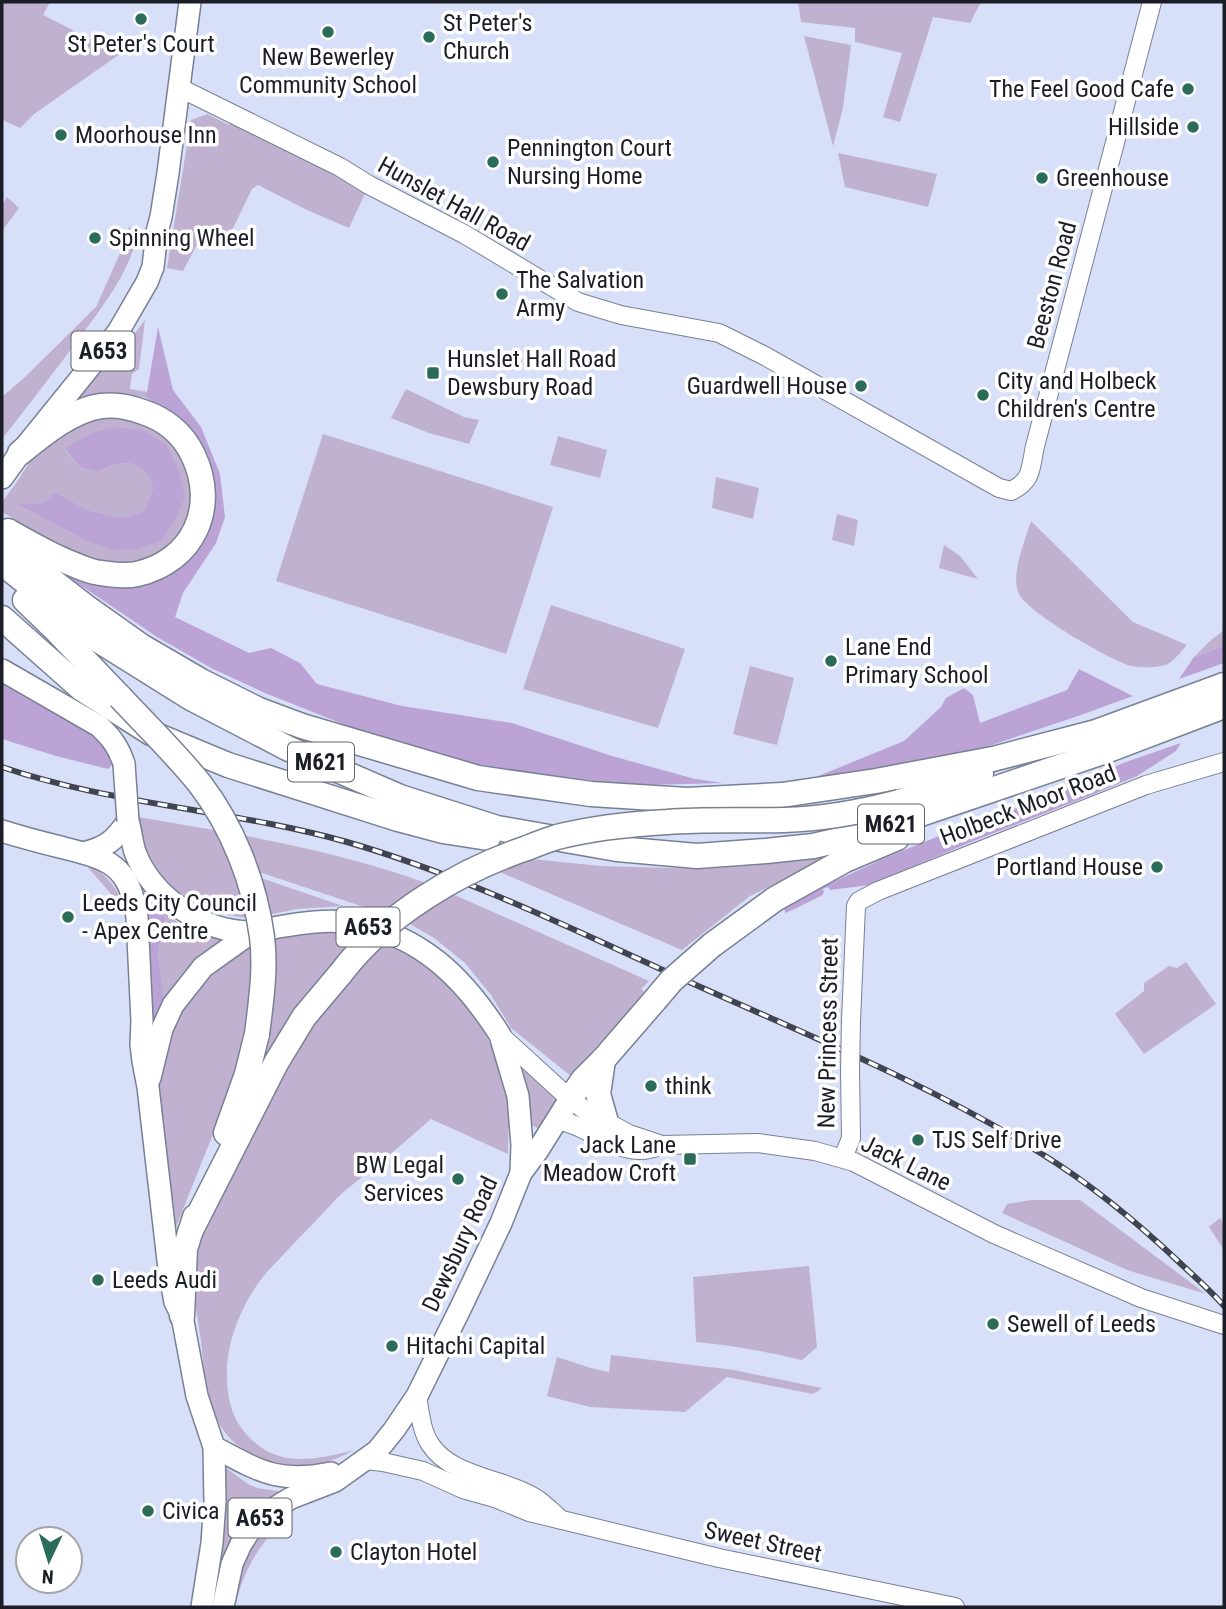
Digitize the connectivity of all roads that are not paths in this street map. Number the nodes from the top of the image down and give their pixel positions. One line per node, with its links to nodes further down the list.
1 (190, 2): 3 (main road, A653)
2 (1152, 2): 6 (street, Beeston Road)
3 (178, 88): 4 (main road, A653); 6 (street, Hunslet Hall Road)
4 (11, 453): 5 (main road, A653); 7 (highway)
5 (2, 478)
6 (1011, 491)
7 (2, 527)
8 (2, 542): 15 (highway, M621)
9 (2, 563): 20 (highway, M621)
10 (2, 578): 32 (highway, bridge)
11 (2, 618): 20 (highway)
12 (2, 670): 17 (main road, Dewsbury Road / A653, bridge)
13 (1224, 685): 15 (highway, M621)
14 (1224, 706): 15 (highway, M621)
15 (1091, 745): 20 (highway, M621); 24 (highway, bridge); 32 (highway, bridge)
16 (1224, 762): 21 (street, Holbeck Moor Road)
17 (128, 821): 19 (main road); 22 (main road, Dewsbury Road / A653)
18 (2, 831): 19 (main road, A653)
19 (83, 853): 25 (main road, A653)
20 (684, 855)
21 (856, 906): 30 (street, New Princess Street, bridge)
22 (252, 932): 23 (main road, Dewsbury Road / A653); 25 (main road, A653)
23 (500, 1035): 26 (street, Jack Lane); 31 (main road, Dewsbury Road / A653)
24 (604, 1060): 26 (highway); 28 (highway)
25 (148, 1087): 35 (main road, A653)
26 (570, 1099): 27 (main road); 28 (street, Jack Lane)
27 (557, 1120): 29 (street, Jack Lane); 31 (main road)
28 (606, 1122): 29 (street, Jack Lane)
29 (662, 1145): 30 (street, Jack Lane)
30 (843, 1158): 33 (street, Jack Lane)
31 (522, 1173): 37 (main road, Dewsbury Road / A653)
32 (190, 1232): 35 (highway)
33 (1074, 1269): 34 (street); 36 (street)
34 (1224, 1315)
35 (182, 1316): 38 (main road, A653)
36 (1224, 1325)
37 (417, 1396): 39 (main road, Dewsbury Road / A653); 40 (street, Sweet Street)
38 (214, 1447): 39 (main road, A653); 41 (main road, A653)
39 (361, 1462): 40 (street, Sweet Street); 42 (main road, A653)
40 (562, 1520): 43 (street, Sweet Street)
41 (202, 1607)
42 (223, 1607)
43 (955, 1607)

